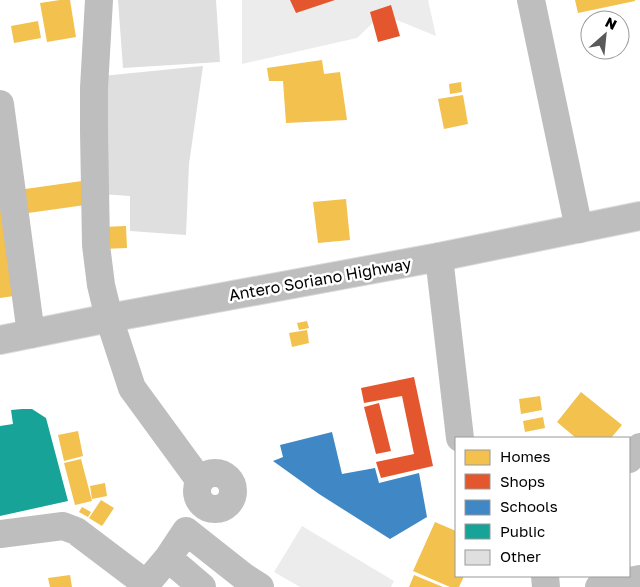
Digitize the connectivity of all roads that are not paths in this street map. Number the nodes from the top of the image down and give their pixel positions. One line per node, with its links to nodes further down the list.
1 (99, 0): 7 (street)
2 (531, 0): 5 (street)
3 (0, 104): 8 (street)
4 (640, 216): 5 (street, Antero Soriano Highway)
5 (579, 229): 6 (street, Antero Soriano Highway)
6 (439, 257): 7 (street, Antero Soriano Highway); 10 (street)
7 (109, 318): 8 (street, Antero Soriano Highway); 13 (street)
8 (30, 334): 9 (street, Antero Soriano Highway)
9 (0, 340)
10 (460, 437)
11 (640, 447): 12 (street)
12 (630, 458)
13 (186, 531): 15 (street); 17 (street)
14 (0, 534): 18 (street)
15 (168, 558): 18 (street); 19 (street)
16 (640, 579): 20 (street)
17 (244, 583)
18 (146, 586)
19 (202, 587)
20 (599, 587)

